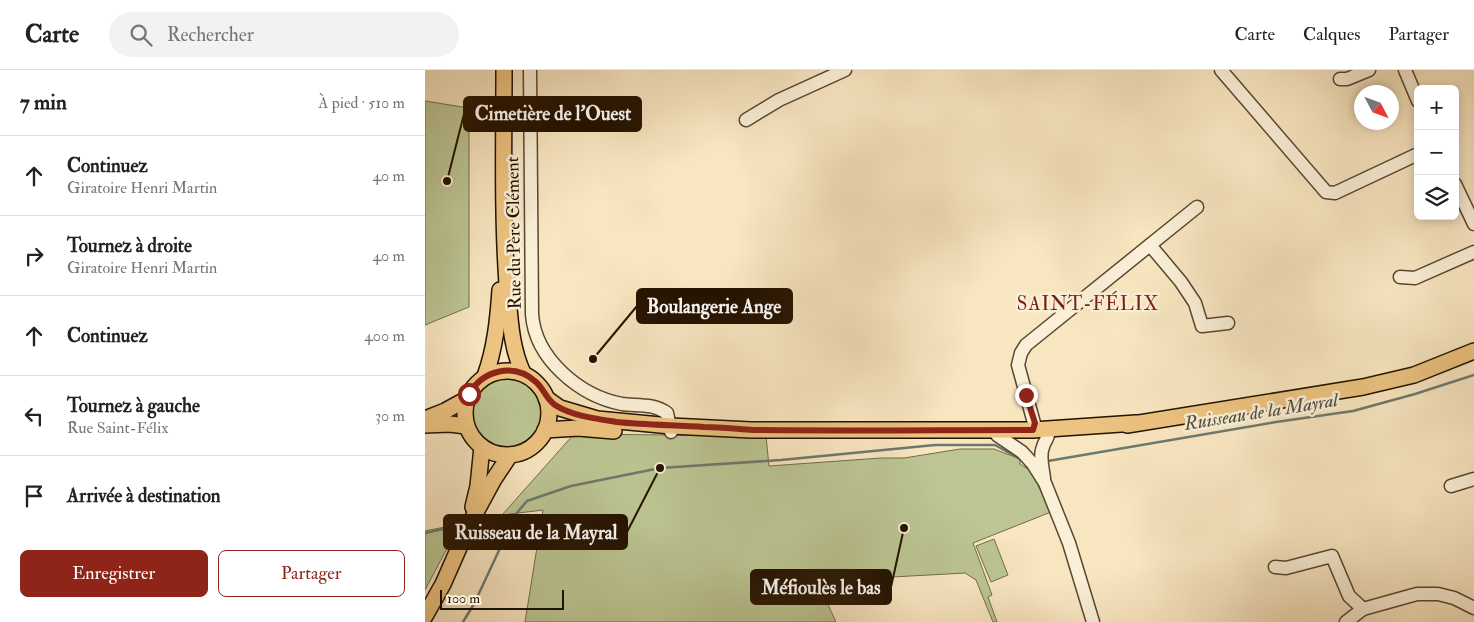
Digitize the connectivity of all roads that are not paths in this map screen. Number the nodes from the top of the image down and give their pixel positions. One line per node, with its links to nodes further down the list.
1 (504, 70): 14 (main road)
2 (530, 70): 28 (street, Rue du Père Clément)
3 (845, 70): 9 (street)
4 (1221, 70): 10 (street)
5 (1369, 70): 7 (street)
6 (1405, 70): 8 (street)
7 (1340, 79)
8 (1414, 91)
9 (747, 120)
10 (1414, 156)
11 (1459, 192): 13 (street)
12 (1197, 207): 15 (street)
13 (1474, 224)
14 (504, 241): 22 (main road); 23 (main road)
15 (1150, 245): 18 (street); 31 (street)
16 (1474, 252): 17 (street)
17 (1400, 277)
18 (1228, 323)
19 (1474, 340): 21 (main road)
20 (1474, 351): 21 (main road)
21 (1443, 363): 31 (main road)
22 (523, 373): 23 (main road); 24 (main road)
23 (485, 376): 25 (main road)
24 (547, 398): 28 (main road); 29 (main road)
25 (467, 399): 26 (main road); 27 (main road)
26 (428, 422): 27 (main road)
27 (466, 426): 33 (main road)
28 (671, 429): 29 (main road); 30 (main road)
29 (545, 430): 34 (main road)
30 (936, 430): 31 (main road); 32 (main road)
31 (1041, 432): 32 (main road); 36 (street)
32 (997, 435): 36 (street)
33 (482, 447): 34 (main road); 38 (main road)
34 (511, 455): 38 (main road)
35 (1474, 479): 37 (street)
36 (1045, 483): 43 (street)
37 (1451, 486)
38 (469, 525): 42 (main road)
39 (1275, 567): 41 (street)
40 (1474, 608): 41 (street)
41 (1363, 609): 44 (street)
42 (425, 616)
43 (1093, 622)
44 (1346, 622)

